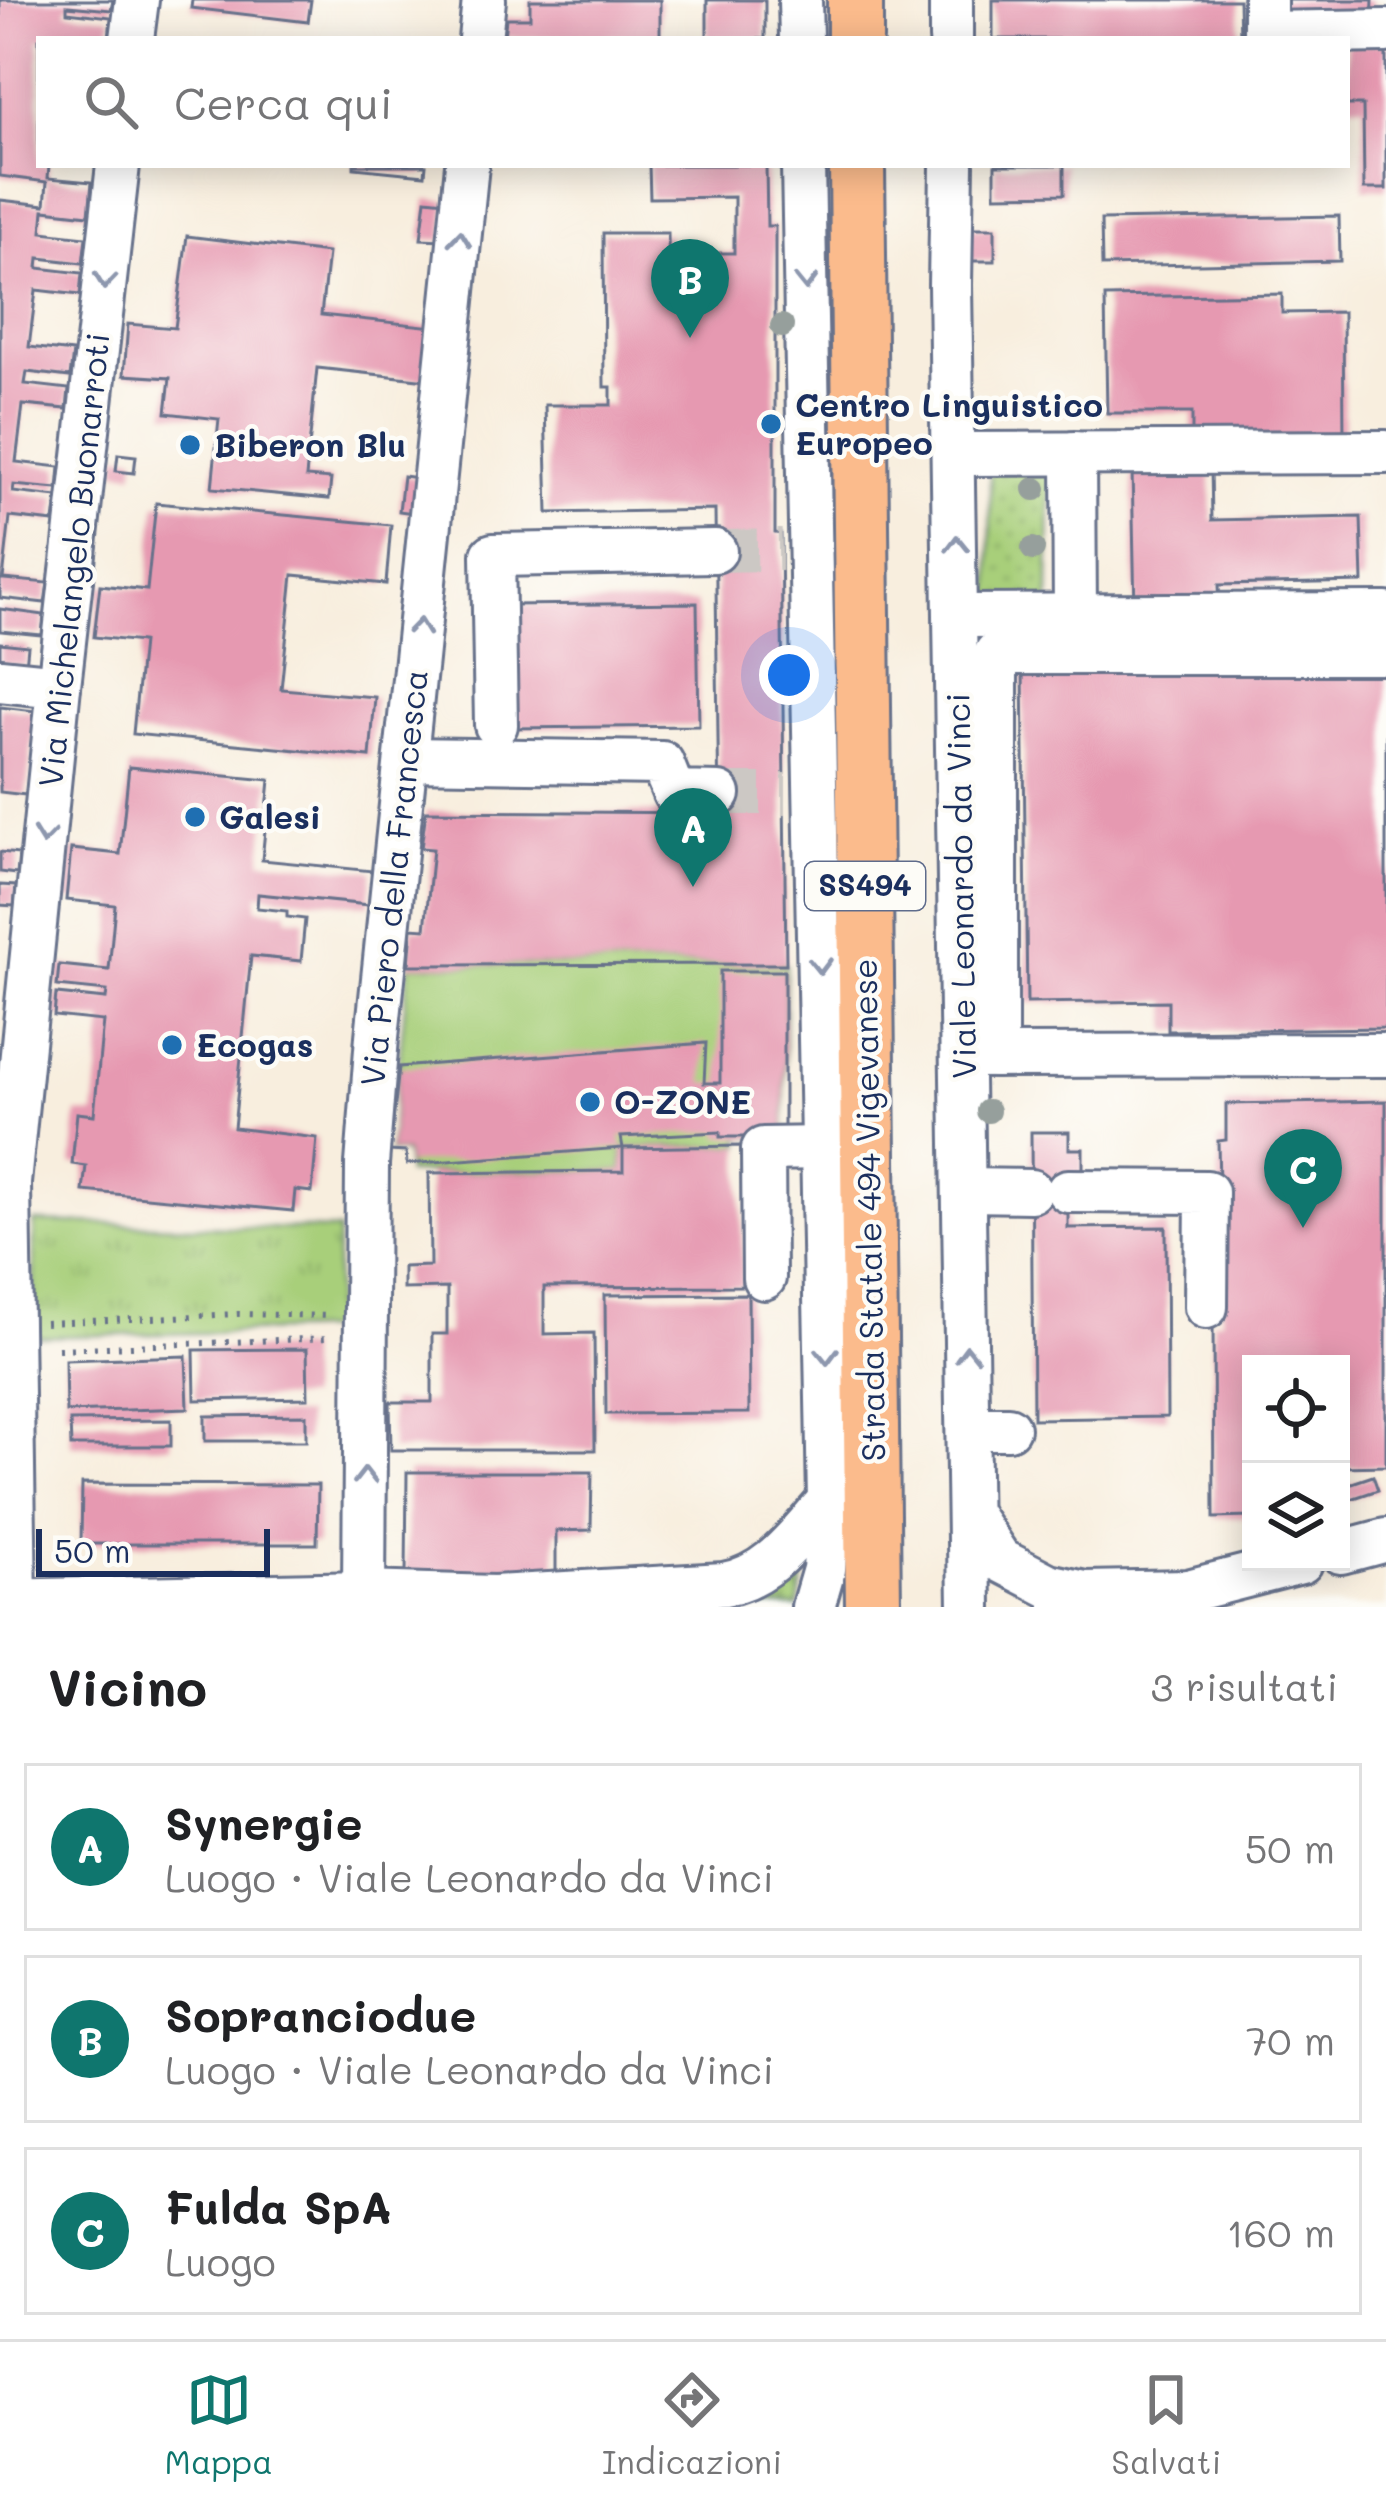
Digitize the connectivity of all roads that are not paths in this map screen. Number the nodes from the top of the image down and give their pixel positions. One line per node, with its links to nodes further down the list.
1 (137, 0): 9 (street)
2 (484, 0): 10 (street)
3 (800, 0): 11 (street)
4 (855, 0): 12 (main road)
5 (890, 0): 13 (main road)
6 (951, 0): 14 (street)
7 (1264, 0): 8 (street)
8 (1386, 31)
9 (132, 36)
10 (480, 36)
11 (801, 36)
12 (855, 36)
13 (891, 36)
14 (951, 36)
15 (118, 168): 30 (street, Via Michelangelo Buonarroti, one-way to 30)
16 (467, 168): 32 (street, Via Piero della Francesca, one-way to 16)
17 (803, 168): 36 (street, one-way to 36)
18 (857, 168): 39 (main road, Strada Statale 494 Vigevanese / SS494)
19 (892, 168): 56 (main road, Strada Statale 494 Vigevanese / SS494)
20 (952, 168): 23 (street, Viale Leonardo da Vinci)
21 (1386, 452): 22 (street)
22 (1074, 453): 23 (street); 26 (street)
23 (956, 454): 27 (street, Viale Leonardo da Vinci, one-way to 23)
24 (454, 537): 31 (street)
25 (1386, 614): 26 (street)
26 (1075, 616): 27 (street)
27 (971, 641): 28 (street); 35 (street, Viale Leonardo da Vinci)
28 (1386, 652)
29 (0, 680): 30 (street)
30 (59, 686): 52 (street, Via Michelangelo Buonarroti, one-way to 52)
31 (496, 725)
32 (406, 759): 33 (street); 46 (street, Via Piero della Francesca, one-way to 32)
33 (719, 794)
34 (1386, 1055): 35 (street)
35 (980, 1056): 37 (street, Viale Leonardo da Vinci)
36 (824, 1148): 38 (street); 41 (street, one-way to 41)
37 (965, 1190): 40 (street); 42 (street, Viale Leonardo da Vinci, one-way to 37)
38 (764, 1278)
39 (870, 1290): 54 (main road); 55 (main road, Strada Statale 494 Vigevanese / SS494)
40 (1206, 1306)
41 (829, 1501): 48 (street); 53 (street)
42 (969, 1513): 49 (street); 57 (street, Viale Leonardo da Vinci)
43 (1386, 1540): 44 (street)
44 (1350, 1550)
45 (1278, 1571): 47 (street)
46 (364, 1594): 50 (street); 51 (street)
47 (1214, 1596): 49 (street)
48 (640, 1599): 51 (street)
49 (1073, 1600): 58 (street)
50 (288, 1601): 52 (street)
51 (504, 1602)
52 (10, 1603)
53 (813, 1607)
54 (838, 1607)
55 (872, 1607)
56 (907, 1607)
57 (970, 1607)
58 (1032, 1607)

